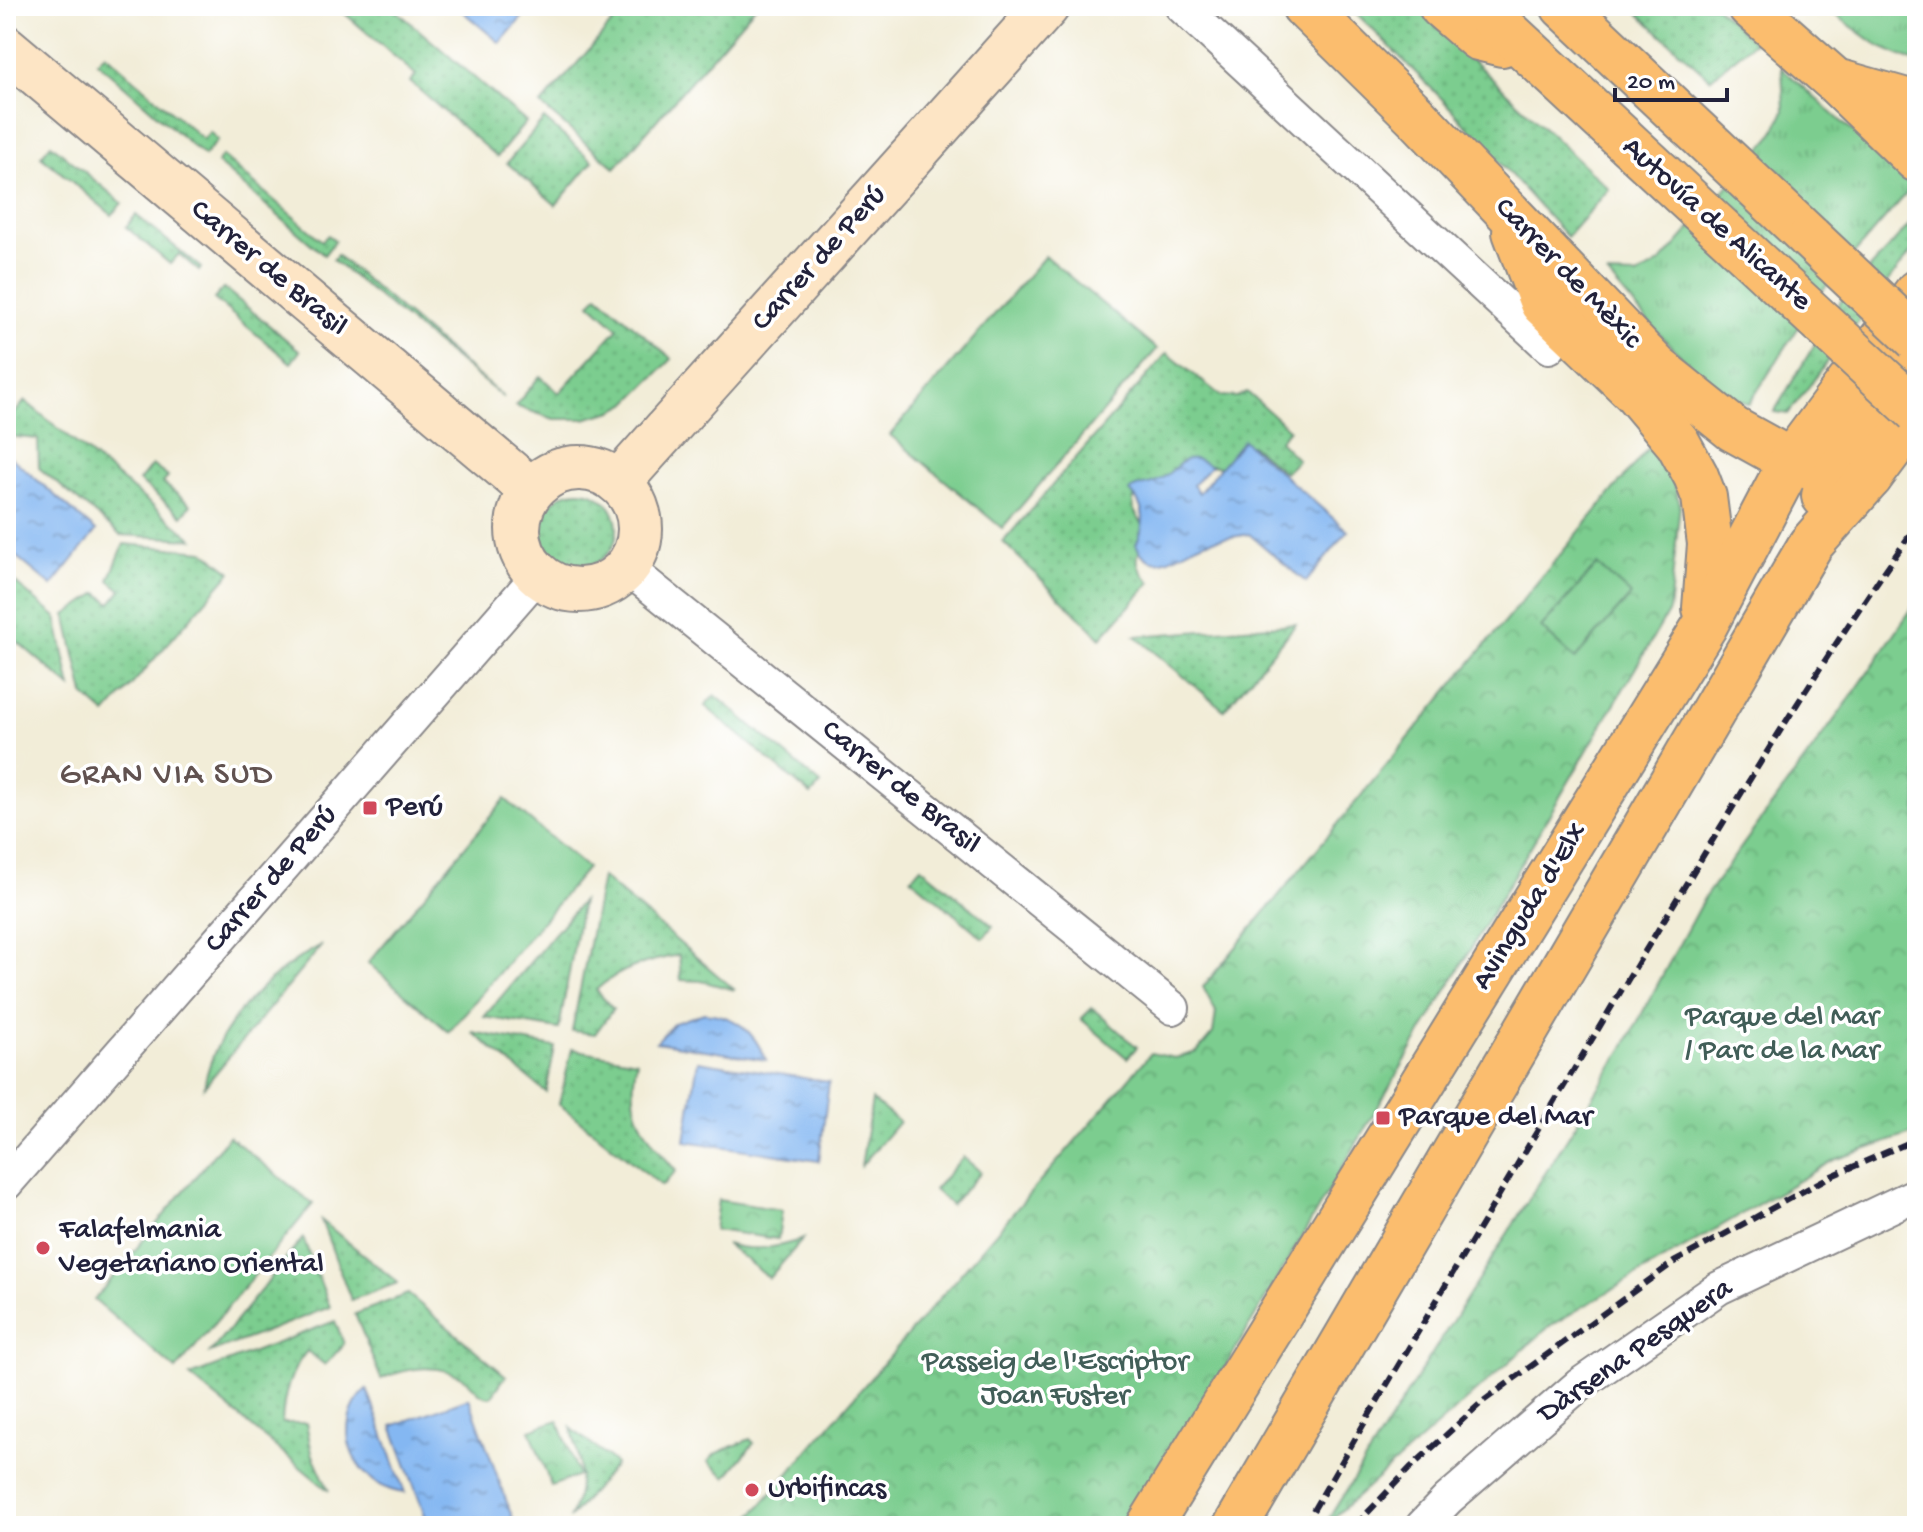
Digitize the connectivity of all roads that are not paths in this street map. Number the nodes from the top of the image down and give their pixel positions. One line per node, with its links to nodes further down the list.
1 (1181, 6): 16 (street)
2 (1304, 6): 13 (main road, Carrer de Mèxic)
3 (1441, 6): 9 (main road)
4 (1480, 6): 9 (main road, Autovía de Alicante)
5 (1563, 6): 15 (main road, Autovía de Alicante, bridge)
6 (1750, 6): 10 (main road)
7 (1033, 16): 20 (street, Carrer de Perú)
8 (6, 48): 21 (street, Carrer de Brasil)
9 (1526, 49): 18 (main road, Autovía de Alicante, bridge)
10 (1834, 80): 11 (main road); 12 (main road)
11 (1917, 104)
12 (1917, 160)
13 (1507, 213): 19 (main road, Carrer de Mèxic); 24 (main road)
14 (1917, 292): 19 (main road, Avinguda d'Elx)
15 (1917, 339)
16 (1549, 347)
17 (1917, 355): 19 (main road, Avinguda d'Elx)
18 (1917, 412): 19 (main road, Avinguda d'Elx)
19 (1830, 471): 24 (main road, Avinguda d'Elx); 30 (main road, Avinguda d'Elx)
20 (619, 482): 21 (street); 22 (street)
21 (531, 490): 23 (street)
22 (627, 568): 23 (street); 25 (street, Carrer de Brasil)
23 (538, 575): 26 (street, Carrer de Perú)
24 (1704, 627): 29 (main road, Avinguda d'Elx)
25 (1173, 1008)
26 (6, 1184)
27 (1917, 1194): 28 (street, Dàrsena Pesquera)
28 (1423, 1525)
29 (1149, 1526)
30 (1236, 1526)

